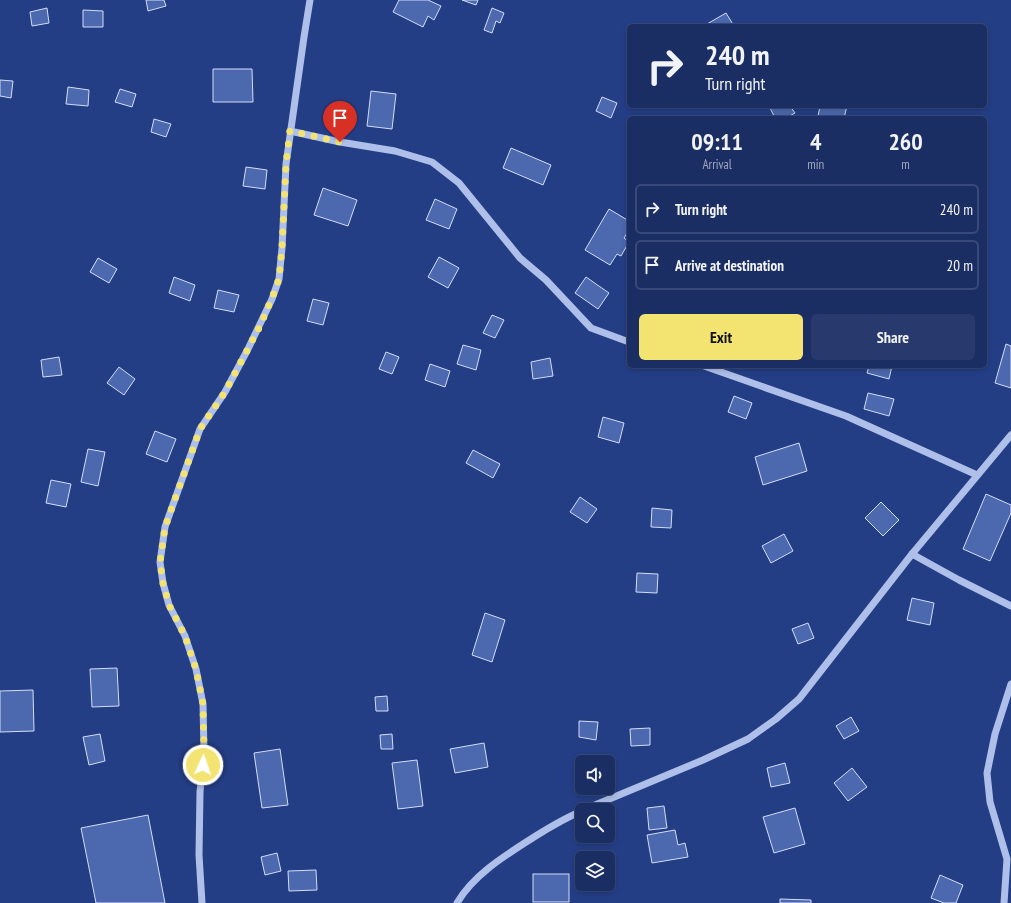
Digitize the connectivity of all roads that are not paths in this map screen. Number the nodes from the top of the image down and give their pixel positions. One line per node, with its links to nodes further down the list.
1 (310, 0): 2 (street)
2 (290, 131): 3 (street); 12 (street)
3 (627, 341)
4 (710, 368): 6 (street)
5 (1011, 435): 6 (street)
6 (977, 475): 7 (street)
7 (912, 554): 8 (street); 10 (street)
8 (1011, 606)
9 (1011, 684): 14 (street)
10 (600, 803)
11 (575, 814): 13 (street)
12 (202, 903)
13 (457, 903)
14 (1004, 903)

